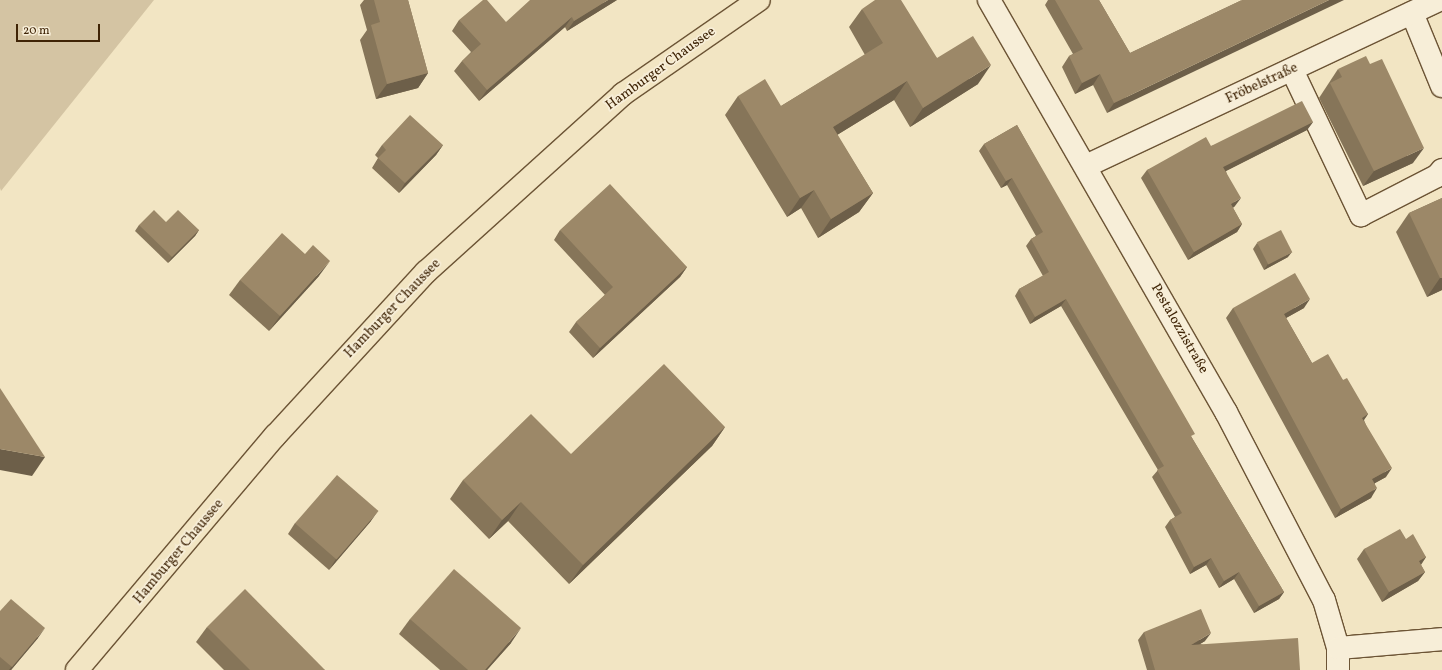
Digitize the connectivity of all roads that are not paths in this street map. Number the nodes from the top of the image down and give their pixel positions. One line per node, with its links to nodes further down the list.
1 (759, 0): 11 (main road, Hamburger Chaussee)
2 (989, 0): 7 (street, Pestalozzistraße)
3 (1439, 0): 4 (street, Fröbelstraße)
4 (1412, 13): 5 (street, Fröbelstraße); 6 (street)
5 (1292, 70): 7 (street, Fröbelstraße); 8 (street)
6 (1442, 86)
7 (1086, 166): 10 (street, Pestalozzistraße)
8 (1442, 170)
9 (1442, 639): 10 (street)
10 (1338, 648): 12 (street, Pestalozzistraße)
11 (77, 670)
12 (1338, 670)

